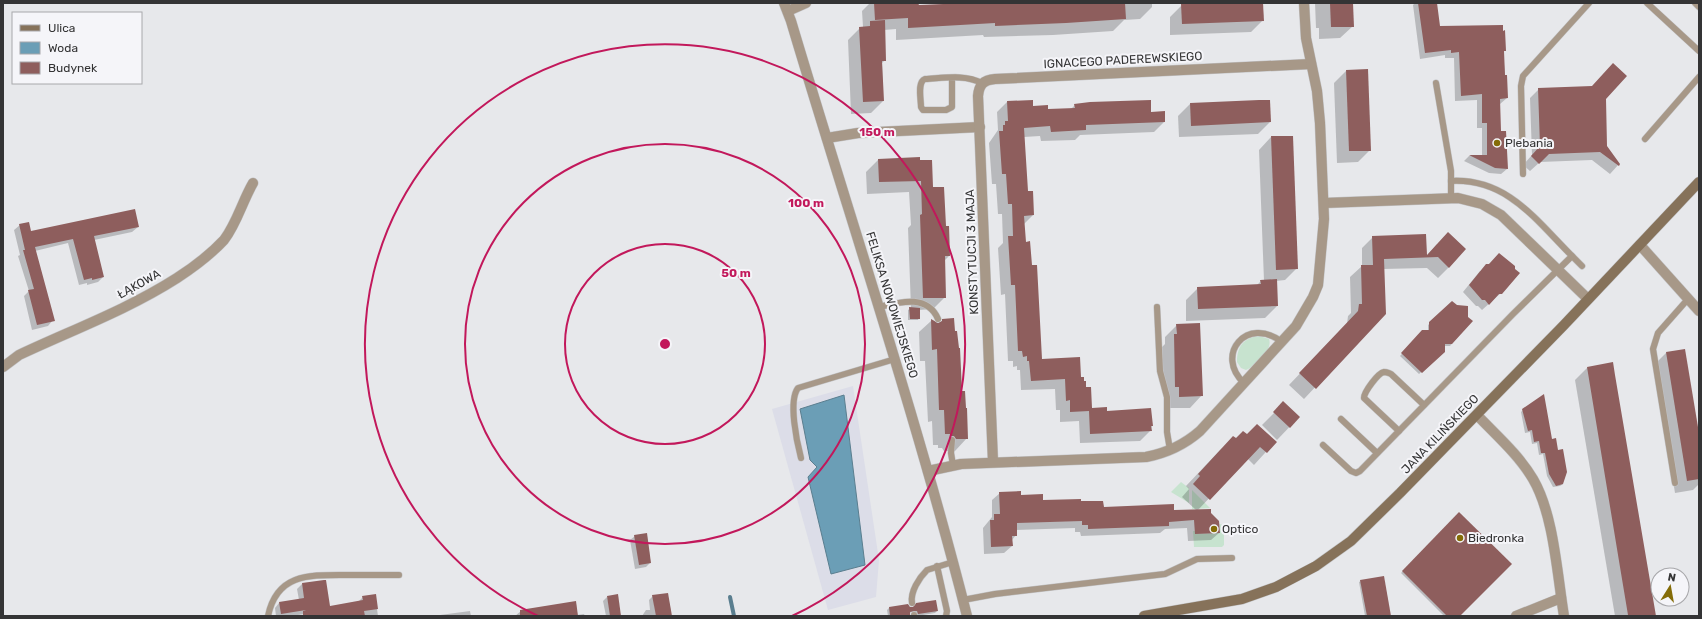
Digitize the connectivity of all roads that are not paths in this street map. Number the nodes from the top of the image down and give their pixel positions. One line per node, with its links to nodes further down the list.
1 (806, 3): 6 (street)
2 (1304, 3): 9 (street)
3 (1589, 3): 17 (lane)
4 (1646, 3): 8 (lane)
5 (1695, 3): 7 (lane)
6 (786, 7): 15 (street, FELIKSA NOWOWIEJSKIEGO)
7 (1699, 7)
8 (1699, 51)
9 (1311, 64): 12 (street, IGNACEGO PADEREWSKIEGO); 22 (street)
10 (1699, 77): 16 (lane)
11 (952, 78): 11 (lane); 12 (lane)
12 (982, 83): 14 (street)
13 (1436, 83): 18 (lane)
14 (980, 127): 15 (street); 46 (street, KONSTYTUCJI 3 MAJA)
15 (828, 138): 29 (street, FELIKSA NOWOWIEJSKIEGO)
16 (1645, 139)
17 (1523, 174)
18 (1451, 181): 21 (lane); 24 (lane)
19 (1699, 182): 23 (main road, JANA KILIŃSKIEGO)
20 (253, 183): 35 (street, ŁĄKOWA)
21 (1451, 198): 22 (street); 26 (street)
22 (1324, 203): 33 (street)
23 (1640, 244): 27 (main road, JANA KILIŃSKIEGO); 28 (street)
24 (1572, 256): 25 (lane); 26 (lane)
25 (1582, 266)
26 (1557, 269): 27 (street); 37 (lane)
27 (1588, 299): 38 (main road, JANA KILIŃSKIEGO)
28 (1688, 299): 31 (street); 49 (lane)
29 (880, 307): 32 (lane); 34 (street, FELIKSA NOWOWIEJSKIEGO)
30 (1157, 307): 43 (lane)
31 (1699, 311)
32 (938, 319)
33 (1282, 342): 36 (street); 36 (lane)
34 (895, 359): 45 (lane); 48 (street, FELIKSA NOWOWIEJSKIEGO)
35 (3, 367)
36 (1244, 383): 43 (street)
37 (1424, 405): 40 (lane); 40 (lane)
38 (1477, 414): 54 (street); 57 (main road, JANA KILIŃSKIEGO)
39 (1341, 419): 44 (lane)
40 (1399, 431): 44 (lane)
41 (952, 440): 47 (lane)
42 (1323, 445): 44 (lane)
43 (1170, 450): 46 (street)
44 (1377, 453)
45 (800, 458)
46 (993, 462): 47 (street)
47 (953, 465): 48 (street)
48 (928, 471): 51 (street, FELIKSA NOWOWIEJSKIEGO)
49 (1675, 483)
50 (1232, 558): 55 (lane)
51 (952, 562): 52 (lane); 55 (street, FELIKSA NOWOWIEJSKIEGO)
52 (937, 566): 56 (lane); 59 (lane)
53 (399, 574): 58 (lane)
54 (1561, 598): 62 (street); 63 (street)
55 (963, 600): 60 (street, FELIKSA NOWOWIEJSKIEGO)
56 (912, 603)
57 (1182, 613): 61 (main road, JANA KILIŃSKIEGO)
58 (268, 616)
59 (946, 616)
60 (967, 616)
61 (1144, 616)
62 (1516, 616)
63 (1564, 616)

